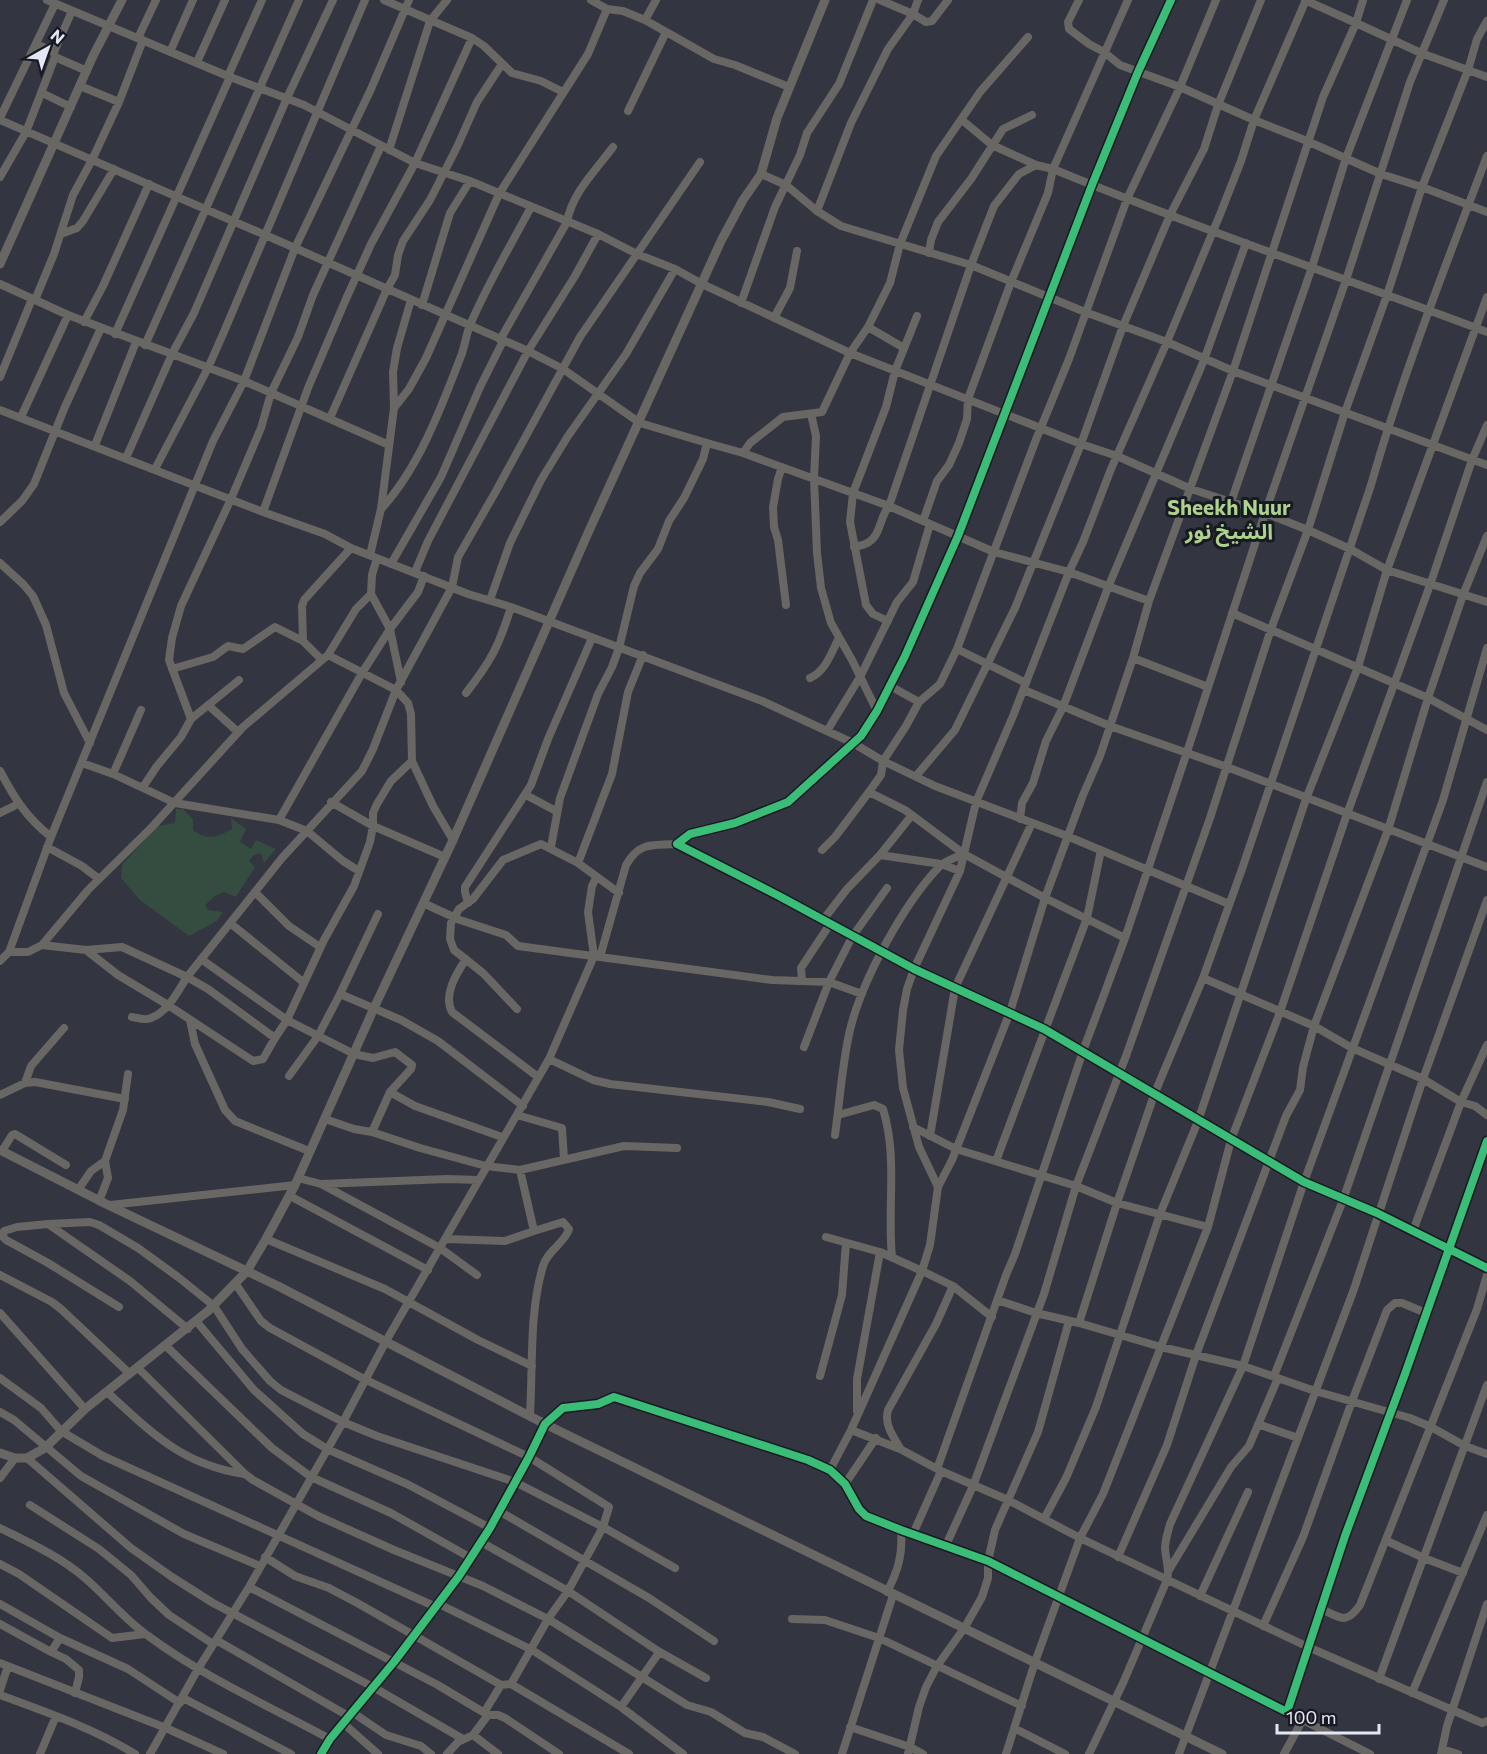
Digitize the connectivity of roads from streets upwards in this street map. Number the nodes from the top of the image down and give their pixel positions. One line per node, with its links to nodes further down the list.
1 (70, 0): 32 (street)
2 (122, 0): 38 (street)
3 (156, 0): 42 (street)
4 (193, 0): 45 (street)
5 (225, 0): 49 (street)
6 (262, 0): 55 (street)
7 (299, 0): 59 (street)
8 (333, 0): 62 (street)
9 (365, 0): 66 (street)
10 (384, 0): 30 (street)
11 (409, 0): 30 (street)
12 (447, 0): 35 (street)
13 (591, 0): 31 (street)
14 (656, 0): 34 (street)
15 (825, 0): 57 (street)
16 (873, 0): 93 (street)
17 (880, 0): 33 (street)
18 (918, 0): 33 (street)
19 (948, 0): 33 (street)
20 (1079, 0): 46 (street)
21 (1128, 0): 46 (street)
22 (1171, 0): 53 (street)
23 (1216, 0): 58 (street)
24 (1261, 0): 64 (street)
25 (1305, 0): 37 (street); 71 (street)
26 (1363, 0): 37 (street)
27 (1407, 0): 43 (street)
28 (1444, 0): 47 (street)
29 (51, 2): 32 (street); 44 (street)
30 (405, 9): 35 (street); 72 (street)
31 (607, 9): 34 (street); 60 (street)
32 (69, 10): 38 (street); 48 (street)
33 (913, 14): 102 (street)
34 (645, 20): 39 (street)
35 (430, 21): 41 (street); 78 (street)
36 (1487, 21): 51 (street)
37 (1356, 23): 43 (street); 74 (street)
38 (109, 27): 42 (street); 52 (street)
39 (666, 32): 57 (street); 67 (street)
40 (1028, 37): 70 (street)
41 (472, 38): 50 (street); 83 (street)
42 (141, 39): 45 (street); 63 (street)
43 (1392, 39): 47 (street); 80 (street)
44 (36, 44): 48 (street); 69 (street)
45 (170, 52): 49 (street)
46 (1104, 52): 53 (street); 86 (street)
47 (1421, 53): 51 (street); 89 (street)
48 (55, 54): 52 (street); 61 (street)
49 (197, 63): 55 (street)
50 (502, 64): 60 (street); 87 (street)
51 (1468, 70): 54 (street); 95 (street)
52 (87, 71): 56 (street)
53 (1138, 72): 58 (street); 94 (street)
54 (1487, 76)
55 (229, 77): 59 (street); 97 (street)
56 (80, 86): 63 (street); 65 (street)
57 (789, 87): 88 (street)
58 (1180, 87): 64 (street); 98 (street)
59 (258, 88): 62 (street); 101 (street)
60 (563, 92): 96 (street)
61 (42, 93): 65 (street); 73 (street)
62 (287, 98): 66 (street); 105 (street)
63 (119, 102): 81 (street)
64 (1218, 105): 71 (street); 104 (street)
65 (71, 107): 75 (street)
66 (318, 111): 72 (street); 110 (street)
67 (627, 111)
68 (1032, 115): 76 (street)
69 (0, 119): 73 (street)
70 (962, 120): 76 (street); 112 (street)
71 (1254, 120): 74 (street); 107 (street)
72 (351, 131): 78 (street); 113 (street)
73 (26, 132): 75 (street); 90 (street)
74 (1308, 141): 80 (street); 115 (street)
75 (54, 143): 81 (street); 119 (street)
76 (992, 145): 84 (street); 116 (street)
77 (613, 147): 106 (street)
78 (385, 148): 83 (street); 118 (street)
79 (1487, 156): 99 (street)
80 (1346, 158): 89 (street); 121 (street)
81 (92, 160): 85 (street); 108 (street)
82 (700, 162): 117 (street)
83 (415, 163): 87 (street); 123 (street)
84 (1036, 165): 86 (street); 120 (street)
85 (114, 169): 92 (street); 108 (street)
86 (1053, 169): 94 (street); 125 (street)
87 (444, 174): 91 (street); 128 (street)
88 (761, 174): 93 (street); 127 (street)
89 (1381, 174): 95 (street); 124 (street)
90 (0, 177)
91 (470, 182): 96 (street); 135 (street)
92 (149, 184): 97 (street); 142 (street)
93 (786, 185): 102 (street); 134 (street)
94 (1092, 185): 98 (street); 130 (street)
95 (1422, 187): 99 (street); 129 (street)
96 (499, 194): 100 (street); 138 (street)
97 (176, 196): 101 (street); 149 (street)
98 (1127, 199): 104 (street); 137 (street)
99 (1468, 206): 103 (street); 136 (street)
100 (531, 207): 106 (street); 143 (street)
101 (205, 209): 105 (street); 153 (street)
102 (817, 211): 112 (street)
103 (1487, 212)
104 (1170, 215): 107 (street); 144 (street)
105 (234, 222): 110 (street); 157 (street)
106 (567, 222): 109 (street); 150 (street)
107 (1213, 232): 111 (street); 152 (street)
108 (61, 234): 132 (street)
109 (598, 234): 117 (street); 155 (street)
110 (266, 235): 113 (street); 159 (street)
111 (1246, 243): 115 (street); 158 (street)
112 (900, 244): 116 (street); 145 (street)
113 (296, 248): 118 (street); 164 (street)
114 (797, 251): 141 (street)
115 (1272, 252): 121 (street); 162 (street)
116 (929, 253): 120 (street)
117 (637, 254): 122 (street); 160 (street)
118 (329, 263): 123 (street); 167 (street)
119 (0, 264)
120 (971, 266): 125 (street); 165 (street)
121 (1312, 267): 124 (street); 166 (street)
122 (675, 269): 127 (street); 168 (street)
123 (357, 275): 128 (street); 171 (street)
124 (1346, 280): 129 (street); 169 (street)
125 (1011, 282): 130 (street); 170 (street)
126 (0, 284): 132 (street)
127 (702, 284): 134 (street); 179 (street)
128 (387, 289): 133 (street); 178 (street)
129 (1387, 295): 136 (street); 174 (street)
130 (1048, 297): 137 (street); 176 (street)
131 (1487, 297): 146 (street)
132 (33, 299): 139 (street); 163 (street)
133 (411, 300): 135 (street); 172 (street)
134 (741, 303): 141 (street)
135 (422, 305): 138 (street)
136 (1429, 310): 146 (street); 182 (street)
137 (1085, 312): 144 (street); 181 (street)
138 (445, 314): 143 (street); 172 (street)
139 (68, 315): 142 (street); 177 (street)
140 (917, 316): 154 (street)
141 (774, 318): 156 (street)
142 (84, 322): 147 (street)
143 (470, 326): 150 (street); 204 (street)
144 (1123, 326): 152 (street); 185 (street)
145 (868, 327): 154 (street); 156 (street)
146 (1474, 327): 148 (street); 188 (street)
147 (101, 328): 149 (street); 183 (street)
148 (1487, 332)
149 (115, 334): 151 (street)
150 (502, 340): 155 (street); 218 (street)
151 (136, 342): 153 (street); 186 (street)
152 (1167, 342): 158 (street); 190 (street)
153 (145, 345): 157 (street)
154 (904, 348): 161 (street)
155 (528, 351): 160 (street); 221 (street)
156 (849, 353): 161 (street); 175 (street)
157 (172, 354): 159 (street); 191 (street)
158 (1204, 360): 162 (street); 196 (street)
159 (208, 368): 164 (street); 195 (street)
160 (562, 369): 168 (street); 226 (street)
161 (895, 371): 165 (street); 200 (street)
162 (1233, 371): 166 (street); 199 (street)
163 (0, 377)
164 (244, 381): 167 (street); 198 (street)
165 (931, 384): 170 (street); 203 (street)
166 (1271, 385): 169 (street); 202 (street)
167 (271, 393): 171 (street); 201 (street)
168 (598, 393): 179 (street); 229 (street)
169 (1306, 398): 174 (street); 206 (street)
170 (968, 399): 176 (street); 208 (street)
171 (303, 406): 178 (street); 205 (street)
172 (394, 408): 187 (street)
173 (0, 410): 177 (street)
174 (1345, 412): 182 (street); 209 (street)
175 (811, 414): 189 (street); 197 (street)
176 (1004, 414): 181 (street); 210 (street)
177 (21, 417): 183 (street)
178 (330, 418): 187 (street)
179 (640, 423): 184 (street); 236 (street)
180 (1487, 425): 192 (street)
181 (1040, 428): 185 (street); 215 (street)
182 (1387, 428): 188 (street); 214 (street)
183 (56, 430): 186 (street); 207 (street)
184 (708, 443): 189 (street); 242 (street)
185 (1081, 444): 190 (street); 219 (street)
186 (95, 445): 191 (street)
187 (389, 445): 204 (street)
188 (1432, 446): 192 (street); 220 (street)
189 (743, 453): 194 (street)
190 (1116, 456): 196 (street); 222 (street)
191 (126, 458): 195 (street)
192 (1472, 460): 193 (street); 225 (street)
193 (1487, 465)
194 (782, 467): 197 (street); 232 (street)
195 (155, 469): 198 (street)
196 (1155, 475): 199 (street); 224 (street)
197 (813, 478): 200 (street); 240 (street)
198 (196, 485): 201 (street); 275 (street)
199 (1191, 489): 202 (street); 230 (street)
200 (853, 493): 203 (street); 212 (street)
201 (231, 499): 205 (street); 251 (street)
202 (1231, 502): 206 (street)
203 (889, 506): 208 (street); 212 (street)
204 (381, 509): 216 (street)
205 (263, 512): 213 (street)
206 (1265, 513): 209 (street); 234 (street)
207 (0, 522)
208 (926, 522): 210 (street); 235 (street)
209 (1308, 530): 214 (street); 238 (street)
210 (958, 536): 215 (street); 258 (street)
211 (1487, 536): 228 (street)
212 (854, 547): 235 (street)
213 (351, 548): 216 (street); 241 (street)
214 (1350, 549): 220 (street); 245 (street)
215 (994, 552): 219 (street); 244 (street)
216 (373, 557): 218 (street); 227 (street)
217 (0, 563): 275 (street)
218 (391, 564): 221 (street)
219 (1034, 564): 222 (street); 249 (street)
220 (1387, 570): 225 (street); 250 (street)
221 (415, 572): 223 (street)
222 (1069, 572): 224 (street); 259 (street)
223 (424, 576): 226 (street); 237 (street)
224 (1109, 585): 230 (street); 266 (street)
225 (1430, 585): 228 (street); 257 (street)
226 (452, 587): 229 (street); 256 (street)
227 (371, 594): 237 (street); 247 (street)
228 (1463, 595): 231 (street); 263 (street)
229 (490, 600): 233 (street)
230 (1149, 601): 248 (street)
231 (1487, 602)
232 (786, 605)
233 (511, 607): 236 (street); 262 (street)
234 (1232, 614): 238 (street); 260 (street)
235 (888, 621): 253 (street)
236 (550, 622): 239 (street); 307 (street)
237 (390, 629): 252 (street); 256 (street)
238 (1271, 629): 245 (street); 281 (street)
239 (592, 638): 242 (street); 289 (street)
240 (839, 638): 253 (street); 254 (street)
241 (303, 641): 247 (street); 251 (street)
242 (619, 648): 246 (street); 295 (street)
243 (1487, 648): 270 (street)
244 (957, 649): 249 (street); 264 (street)
245 (1316, 650): 250 (street); 286 (street)
246 (643, 656): 273 (street); 318 (street)
247 (325, 657): 252 (street); 274 (street)
248 (1133, 658): 260 (street); 271 (street)
249 (988, 665): 259 (street); 284 (street)
250 (1358, 667): 257 (street); 290 (street)
251 (172, 669): 269 (street)
252 (362, 673): 261 (street); 300 (street)
253 (860, 677): 268 (street); 273 (street)
254 (810, 678)
255 (239, 680): 265 (street)
256 (401, 682): 261 (street)
257 (1394, 684): 263 (street); 297 (street)
258 (890, 686): 264 (street); 268 (street)
259 (1025, 686): 266 (street); 292 (street)
260 (1208, 687): 277 (street)
261 (396, 690): 278 (street); 291 (street)
262 (466, 693)
263 (1428, 698): 270 (street); 303 (street)
264 (918, 702): 279 (street)
265 (208, 705): 269 (street); 274 (street)
266 (1063, 707): 271 (street); 299 (street)
267 (141, 710): 283 (street)
268 (877, 711): 276 (street)
269 (191, 719): 287 (street)
270 (1465, 719): 272 (street); 309 (street)
271 (1110, 726): 277 (street); 305 (street)
272 (1487, 730)
273 (827, 731): 276 (street)
274 (238, 732): 293 (street)
275 (90, 743): 280 (street)
276 (853, 743): 279 (street); 308 (street)
277 (1187, 752): 281 (street); 321 (street)
278 (412, 761): 302 (street); 307 (street)
279 (883, 761): 284 (street); 288 (street)
280 (82, 763): 283 (street); 306 (street)
281 (1227, 767): 286 (street); 327 (street)
282 (0, 771): 294 (street)
283 (113, 774): 287 (street)
284 (916, 776): 292 (street)
285 (1487, 782): 317 (street)
286 (1270, 785): 290 (street); 335 (street)
287 (143, 787): 293 (street)
288 (869, 792): 298 (street); 312 (street)
289 (525, 795): 295 (street); 334 (street)
290 (1305, 799): 297 (street); 361 (street)
291 (331, 802): 302 (street); 304 (street)
292 (976, 802): 299 (street); 314 (street)
293 (175, 803): 300 (street); 326 (street)
294 (18, 804): 296 (street); 306 (street)
295 (556, 811): 311 (street)
296 (0, 813)
297 (1347, 814): 303 (street); 366 (street)
298 (912, 815): 314 (street); 315 (street)
299 (1020, 819): 301 (street)
300 (279, 820): 304 (street)
301 (1032, 823): 305 (street); 324 (street)
302 (373, 826): 316 (street); 322 (street)
303 (1388, 830): 309 (street); 370 (street)
304 (308, 831): 322 (street); 329 (street)
305 (1067, 836): 313 (street); 331 (street)
306 (51, 837): 310 (street)
307 (453, 840): 316 (street)
308 (677, 844): 330 (street); 339 (street)
309 (1427, 845): 317 (street); 377 (street)
310 (47, 847): 326 (street); 346 (street)
311 (550, 848): 318 (street); 334 (street)
312 (822, 850)
313 (1101, 850): 321 (street); 338 (street)
314 (964, 854): 319 (street); 323 (street); 324 (street)
315 (880, 855): 319 (street); 339 (street)
316 (445, 857): 333 (street)
317 (1461, 858): 320 (street); 381 (street)
318 (578, 863): 325 (street)
319 (941, 864): 323 (street); 347 (street)
320 (1487, 867)
321 (1148, 869): 327 (street); 342 (street)
322 (359, 871): 344 (street)
323 (960, 871): 352 (street)
324 (1007, 877): 331 (street); 358 (street)
325 (597, 878): 330 (street); 348 (street)
326 (99, 879): 343 (street)
327 (1184, 886): 335 (street); 382 (street)
328 (887, 888): 341 (street)
329 (255, 892): 340 (street); 344 (street)
330 (619, 892): 348 (street)
331 (1045, 898): 338 (street); 365 (street)
332 (1487, 900): 386 (street)
333 (423, 903): 337 (street); 363 (street)
334 (468, 903): 337 (street)
335 (1229, 904): 354 (street)
336 (378, 914): 359 (street)
337 (454, 917): 348 (street); 350 (street)
338 (1086, 918): 342 (street); 372 (street)
339 (827, 922): 341 (street); 355 (street)
340 (230, 923): 349 (street); 356 (street)
341 (852, 938): 347 (street); 357 (street)
342 (1125, 938): 378 (street)
343 (42, 945): 345 (street); 346 (street)
344 (320, 947): 356 (street)
345 (86, 950): 353 (street); 362 (street)
346 (9, 952): 351 (street)
347 (881, 952): 352 (street); 360 (street)
348 (597, 957): 355 (street); 380 (street)
349 (201, 959): 353 (street); 369 (street)
350 (466, 959): 364 (street); 385 (street)
351 (0, 961)
352 (914, 969): 358 (street); 400 (street)
353 (187, 977): 362 (street); 374 (street)
354 (1203, 978): 361 (street); 390 (street)
355 (801, 981): 357 (street)
356 (303, 982): 369 (street)
357 (829, 982): 360 (street); 376 (street)
358 (955, 988): 365 (street); 403 (street)
359 (340, 994): 363 (street); 373 (street)
360 (862, 994): 397 (street)
361 (1241, 995): 366 (street); 399 (street)
362 (168, 1005): 367 (street); 368 (street)
363 (374, 1008): 379 (street); 393 (street)
364 (517, 1009)
365 (1010, 1012): 372 (street); 408 (street)
366 (1280, 1012): 370 (street); 405 (street)
367 (132, 1017)
368 (190, 1020): 374 (street); 410 (street)
369 (287, 1020): 373 (street); 374 (street)
370 (1314, 1026): 377 (street); 414 (street)
371 (64, 1028): 387 (street)
372 (1044, 1029): 378 (street); 413 (street)
373 (318, 1036): 379 (street); 384 (street)
374 (275, 1038)
375 (1487, 1046): 392 (street)
376 (804, 1047)
377 (1352, 1048): 381 (street); 421 (street)
378 (1083, 1051): 382 (street); 418 (street)
379 (354, 1054): 388 (street); 398 (street)
380 (549, 1059): 385 (street); 394 (street)
381 (1389, 1065): 386 (street); 428 (street)
382 (1119, 1072): 390 (street); 423 (street)
383 (128, 1074): 391 (street)
384 (289, 1076)
385 (538, 1077): 393 (street)
386 (1423, 1079): 392 (street); 432 (street)
387 (25, 1083): 389 (street); 391 (street)
388 (390, 1092): 401 (street); 404 (street)
389 (0, 1095)
390 (1154, 1095): 399 (street); 429 (street)
391 (125, 1099): 412 (street)
392 (1461, 1102): 395 (street); 437 (street)
393 (523, 1106): 396 (street)
394 (800, 1109)
395 (1487, 1114)
396 (517, 1115): 404 (street); 411 (street)
397 (838, 1115): 402 (street); 445 (street)
398 (325, 1119): 401 (street); 410 (street)
399 (1198, 1121): 405 (street); 431 (street)
400 (913, 1127): 403 (street); 424 (street)
401 (372, 1132): 416 (street)
402 (835, 1135)
403 (930, 1136): 408 (street)
404 (502, 1137): 416 (street)
405 (1232, 1140): 414 (street); 434 (street)
406 (1487, 1141): 443 (street)
407 (677, 1148): 411 (street)
408 (957, 1149): 413 (street); 424 (street)
409 (1, 1151): 415 (street); 425 (street)
410 (309, 1151): 420 (street)
411 (564, 1159): 417 (street)
412 (105, 1161): 425 (street); 427 (street)
413 (996, 1161): 418 (street)
414 (1270, 1163): 421 (street); 472 (street)
415 (66, 1165)
416 (486, 1166): 417 (street); 419 (street)
417 (520, 1170): 435 (street)
418 (1041, 1176): 423 (street); 455 (street)
419 (479, 1180): 422 (street); 440 (street)
420 (297, 1182): 422 (street); 426 (street); 430 (street)
421 (1304, 1182): 428 (street); 474 (street)
422 (321, 1184): 442 (street)
423 (1076, 1186): 429 (street); 459 (street)
424 (938, 1187): 449 (street)
425 (78, 1190): 427 (street)
426 (290, 1196): 439 (street); 447 (street)
427 (99, 1200): 430 (street)
428 (1343, 1200): 432 (street); 477 (street)
429 (1117, 1203): 431 (street); 465 (street)
430 (108, 1205): 448 (street)
431 (1160, 1214): 434 (street); 468 (street)
432 (1377, 1214): 437 (street); 481 (street)
433 (48, 1224): 436 (street); 457 (street); 467 (street)
434 (1208, 1227): 471 (street)
435 (534, 1230): 440 (street); 473 (street)
436 (2, 1231): 458 (street)
437 (1413, 1232): 443 (street)
438 (826, 1237): 441 (street)
439 (266, 1239): 448 (street); 456 (street)
440 (446, 1239): 442 (street)
441 (846, 1243): 444 (street); 476 (street)
442 (440, 1248): 447 (street); 451 (street)
443 (1448, 1250): 446 (street); 460 (street)
444 (880, 1252): 445 (street); 488 (street)
445 (892, 1257): 449 (street)
446 (1487, 1268)
447 (428, 1270): 456 (street)
448 (247, 1271): 453 (street); 469 (street)
449 (922, 1271): 454 (street); 488 (street)
450 (0, 1275): 475 (street)
451 (477, 1275)
452 (1487, 1275): 492 (street)
453 (235, 1283): 457 (street); 479 (street)
454 (953, 1286): 462 (street); 500 (street)
455 (997, 1300): 459 (street); 462 (street)
456 (409, 1301): 469 (street); 473 (street)
457 (214, 1306): 464 (street); 489 (street)
458 (119, 1307)
459 (1036, 1313): 463 (street); 513 (street)
460 (1426, 1313): 483 (street); 486 (street)
461 (3, 1316): 466 (street); 484 (street)
462 (992, 1317): 507 (street)
463 (1069, 1321): 465 (street); 515 (street)
464 (197, 1322): 467 (street); 499 (street)
465 (1079, 1323): 468 (street)
466 (0, 1326)
467 (188, 1329): 470 (street)
468 (1119, 1336): 471 (street); 520 (street)
469 (386, 1341): 479 (street); 487 (street)
470 (166, 1346): 475 (street); 509 (street)
471 (1161, 1347): 472 (street); 527 (street)
472 (1196, 1355): 474 (street); 533 (street)
473 (531, 1366): 487 (street)
474 (1243, 1366): 477 (street); 540 (street)
475 (134, 1371): 482 (street); 508 (street)
476 (820, 1376)
477 (1276, 1377): 481 (street); 491 (street)
478 (0, 1378): 494 (street)
479 (364, 1379): 489 (street); 503 (street)
480 (1487, 1385): 497 (street)
481 (1315, 1391): 483 (street); 496 (street)
482 (107, 1392): 484 (street); 508 (street)
483 (1352, 1401): 486 (street); 558 (street)
484 (85, 1409): 494 (street)
485 (0, 1412): 498 (street)
486 (1390, 1412): 492 (street); 552 (street)
487 (530, 1414): 490 (street)
488 (857, 1415): 493 (street)
489 (343, 1422): 499 (street); 511 (street)
490 (545, 1424): 503 (street); 506 (street); 546 (street)
491 (1258, 1424): 496 (street); 540 (street)
492 (1431, 1427): 497 (street); 528 (street)
493 (851, 1430): 495 (street); 506 (street)
494 (62, 1431): 498 (street); 525 (street)
495 (876, 1438): 500 (street); 512 (street)
496 (1298, 1438): 553 (street)
497 (1465, 1446): 502 (street); 534 (street)
498 (45, 1448): 505 (street); 538 (street)
499 (327, 1449): 509 (street); 521 (street)
500 (900, 1449): 507 (street)
501 (0, 1453): 504 (street)
502 (1487, 1454)
503 (529, 1457): 511 (street); 522 (street)
504 (15, 1458): 505 (street); 510 (street)
505 (27, 1458): 554 (street)
506 (830, 1470): 512 (street)
507 (939, 1470): 513 (street); 526 (street)
508 (244, 1474): 517 (street)
509 (311, 1477): 517 (street); 532 (street)
510 (0, 1478)
511 (515, 1482): 518 (street); 522 (street)
512 (844, 1484): 524 (street)
513 (973, 1486): 515 (street); 530 (street)
514 (1248, 1492): 547 (street)
515 (1008, 1500): 520 (street); 536 (street)
516 (30, 1505): 566 (street)
517 (296, 1505): 525 (street); 542 (street)
518 (499, 1511): 521 (street); 535 (street)
519 (1487, 1515): 541 (street)
520 (1044, 1519): 527 (street)
521 (490, 1527): 529 (street)
522 (603, 1527): 535 (street); 539 (street)
523 (0, 1528): 560 (street)
524 (901, 1530): 526 (street); 546 (street)
525 (278, 1534): 531 (street); 551 (street)
526 (914, 1534): 530 (street)
527 (1080, 1538): 533 (street); 548 (street)
528 (1387, 1540): 534 (street); 552 (street)
529 (481, 1542): 532 (street); 545 (street)
530 (945, 1545): 536 (street)
531 (265, 1557): 538 (street); 561 (street)
532 (471, 1557): 542 (street)
533 (1118, 1557): 543 (street)
534 (1424, 1558): 541 (street); 579 (street)
535 (585, 1561): 545 (street); 565 (street)
536 (988, 1561): 548 (street); 559 (street)
537 (0, 1564): 560 (street)
538 (260, 1566): 544 (street)
539 (675, 1568)
540 (1170, 1570): 543 (street)
541 (1463, 1573): 585 (street)
542 (459, 1576): 551 (street); 555 (street)
543 (1167, 1580): 547 (street); 564 (street)
544 (249, 1587): 554 (street); 571 (street)
545 (568, 1591): 555 (street); 569 (street)
546 (890, 1593): 559 (street); 563 (street)
547 (1200, 1596): 553 (street)
548 (1059, 1597): 564 (street); 572 (street)
549 (0, 1604): 562 (street)
550 (1487, 1604): 592 (street)
551 (438, 1605): 561 (street); 568 (street)
552 (1321, 1609): 567 (street)
553 (1233, 1612): 558 (street); 576 (street)
554 (232, 1613): 566 (street); 582 (street)
555 (548, 1620): 568 (street); 577 (street)
556 (792, 1620): 563 (street)
557 (0, 1624): 570 (street)
558 (1263, 1626): 567 (street)
559 (965, 1627): 572 (street); 574 (street)
560 (145, 1634): 575 (street)
561 (414, 1635): 571 (street); 580 (street)
562 (60, 1638): 570 (street); 588 (street)
563 (879, 1638): 574 (street); 598 (street)
564 (1141, 1640): 576 (street); 587 (street)
565 (714, 1641)
566 (215, 1642): 575 (street); 595 (street)
567 (1308, 1647): 579 (street); 591 (street)
568 (532, 1650): 581 (street); 590 (street)
569 (658, 1651): 577 (street); 578 (street)
570 (51, 1652): 584 (street)
571 (394, 1662): 582 (street); 593 (street)
572 (1035, 1662): 587 (street); 589 (street)
573 (4, 1664): 583 (street); 584 (street)
574 (937, 1666): 589 (street); 605 (street)
575 (198, 1669): 588 (street); 603 (street)
576 (1210, 1672): 591 (street); 602 (street)
577 (642, 1677): 590 (street); 620 (street)
578 (706, 1678)
579 (1379, 1679): 585 (street)
580 (501, 1684): 581 (street); 593 (street)
581 (511, 1684): 618 (street)
582 (373, 1687): 595 (street); 604 (street)
583 (0, 1690)
584 (75, 1693): 599 (street)
585 (1412, 1694): 592 (street)
586 (0, 1695): 594 (street)
587 (1113, 1699): 602 (street); 625 (street)
588 (182, 1700): 599 (street); 612 (street)
589 (1022, 1706): 600 (street)
590 (621, 1707): 619 (street)
591 (1287, 1712): 596 (street)
592 (1452, 1712): 597 (street); 606 (street)
593 (487, 1713): 601 (street); 617 (street)
594 (56, 1716): 608 (street); 609 (street)
595 (348, 1717): 603 (street); 613 (street); 614 (street)
596 (1302, 1721): 628 (street); 629 (street)
597 (1487, 1721)
598 (850, 1727): 605 (street); 621 (street)
599 (166, 1728): 610 (street); 611 (street)
600 (1016, 1729): 623 (street); 624 (street)
601 (473, 1735): 604 (street); 616 (street)
602 (1186, 1735): 626 (street); 627 (street)
603 (330, 1739): 607 (street)
604 (463, 1739): 615 (street)
605 (909, 1751): 622 (street)
606 (1442, 1751): 630 (street)
607 (324, 1753)
608 (40, 1754)
609 (135, 1754)
610 (150, 1754)
611 (223, 1754)
612 (291, 1754)
613 (378, 1754)
614 (431, 1754)
615 (447, 1754)
616 (498, 1754)
617 (559, 1754)
618 (629, 1754)
619 (683, 1754)
620 (795, 1754)
621 (842, 1754)
622 (923, 1754)
623 (1006, 1754)
624 (1065, 1754)
625 (1089, 1754)
626 (1179, 1754)
627 (1222, 1754)
628 (1284, 1754)
629 (1370, 1754)
630 (1458, 1754)

